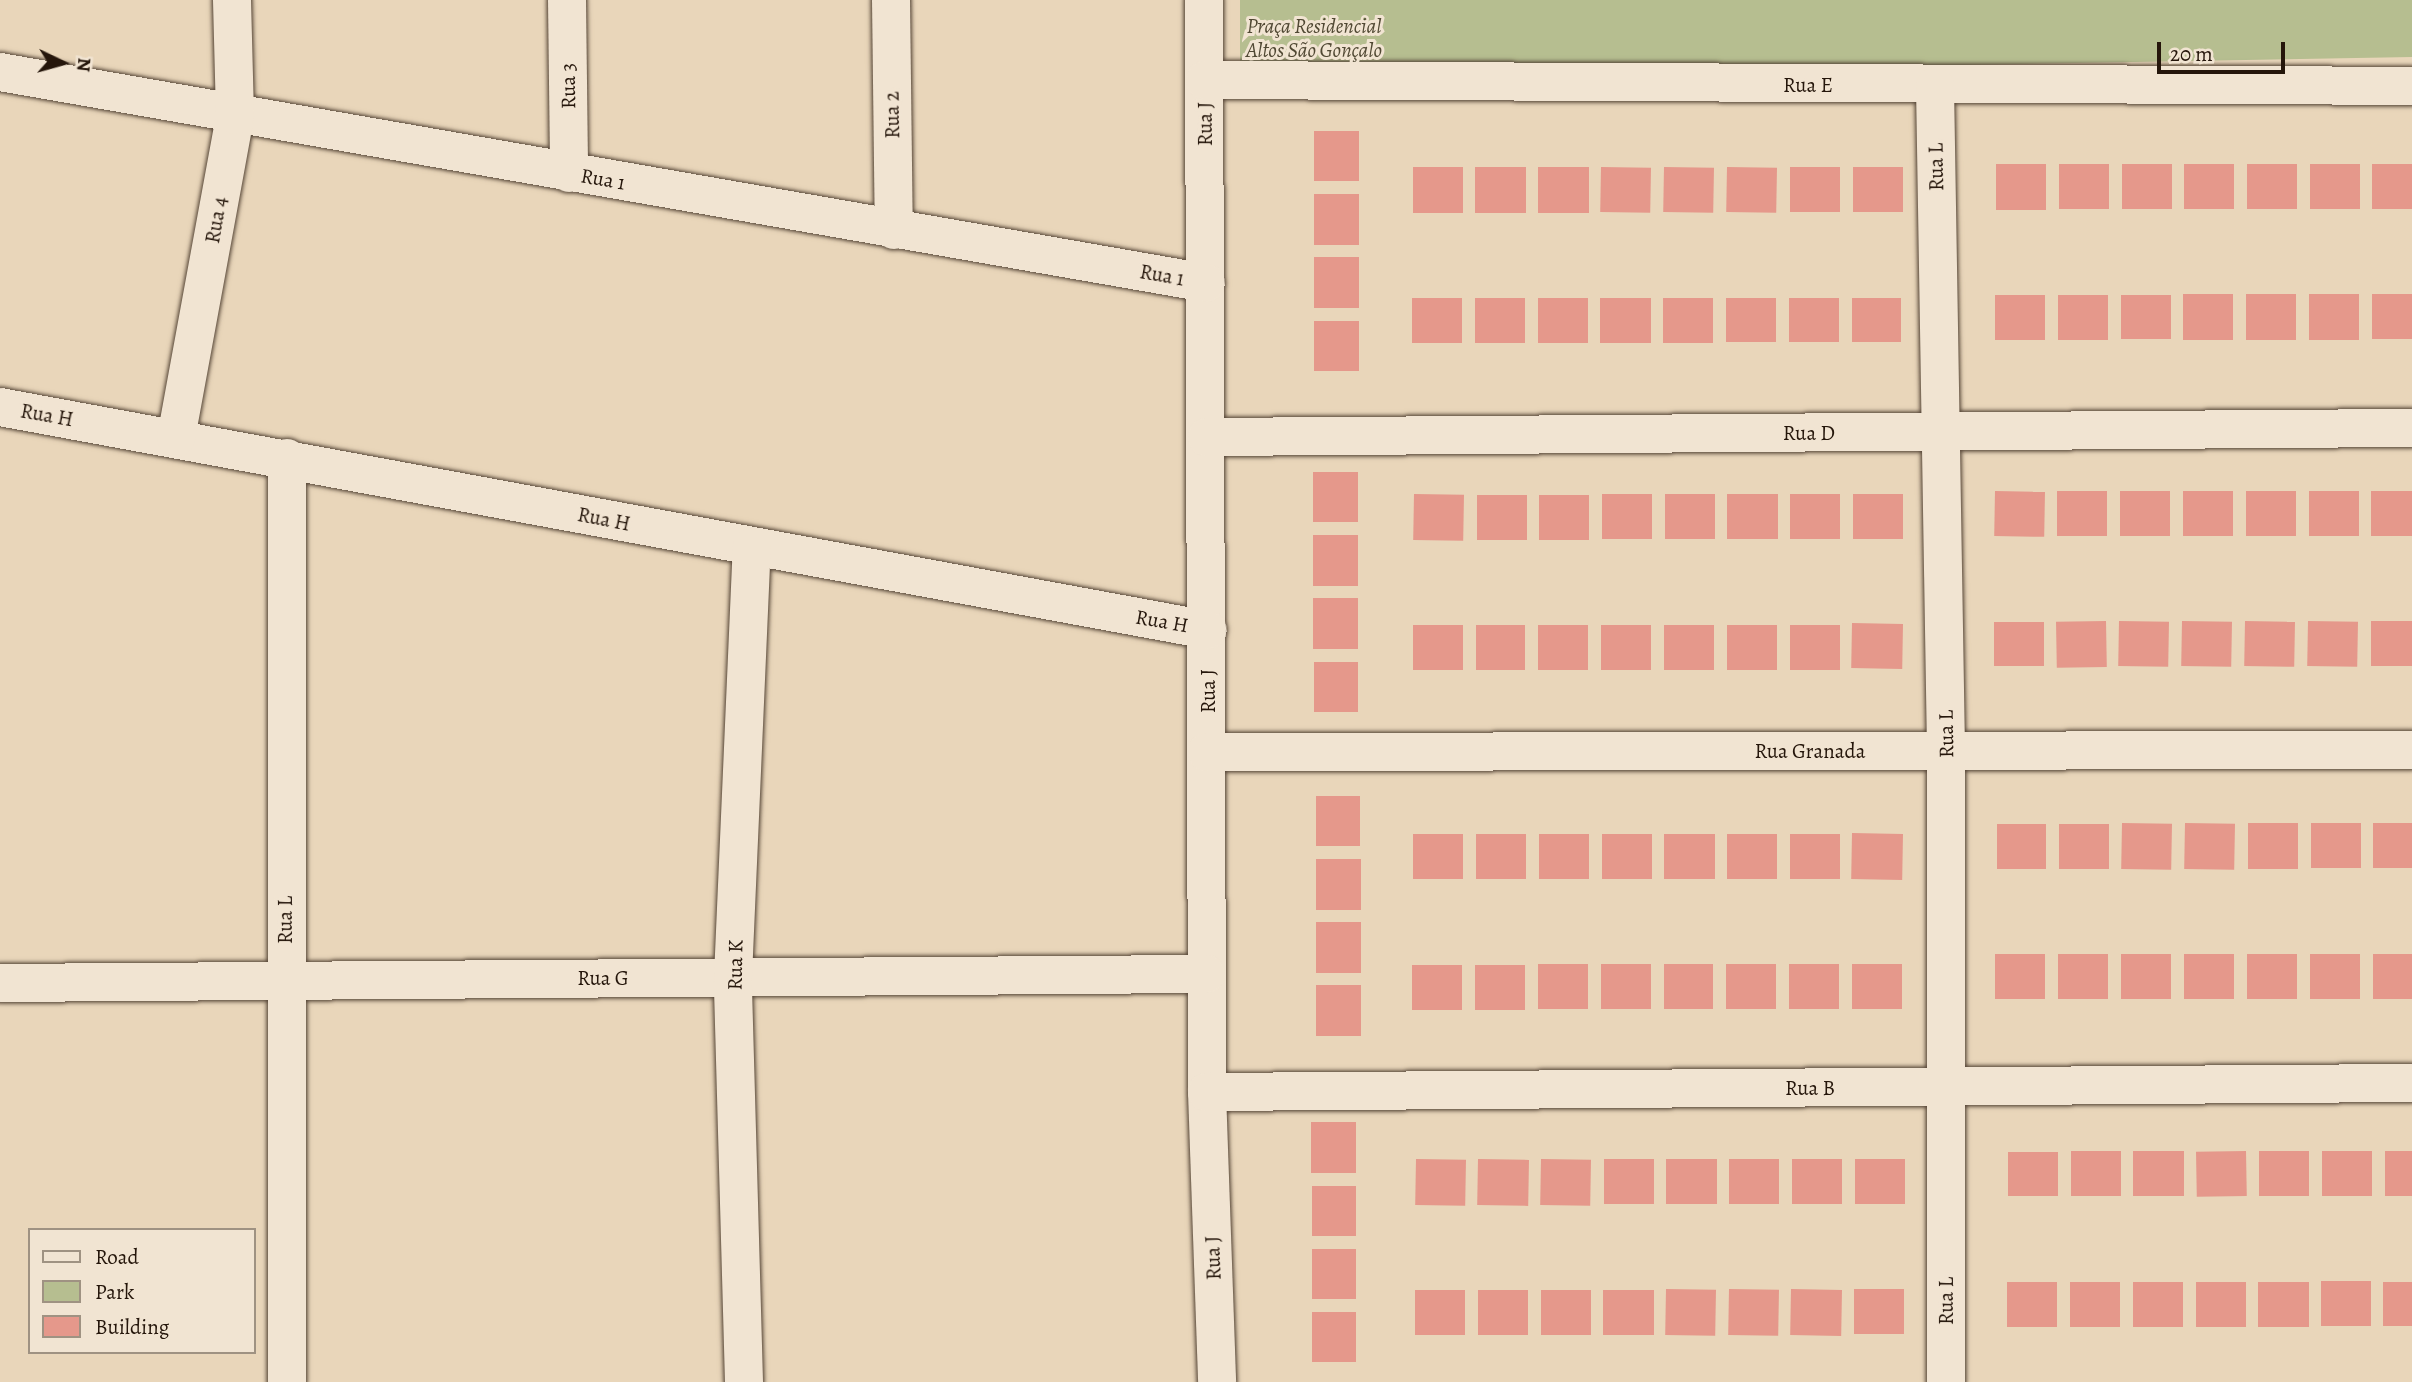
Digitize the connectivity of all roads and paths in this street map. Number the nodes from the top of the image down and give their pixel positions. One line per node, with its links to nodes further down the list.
1 (232, 0): 9 (street, Rua 4)
2 (567, 0): 10 (street, Rua 3)
3 (891, 0): 11 (street, Rua 2)
4 (1204, 0): 6 (street, Rua J)
5 (0, 72): 9 (street, Rua 1)
6 (1205, 80): 7 (street, Rua E); 12 (street, Rua J)
7 (1935, 86): 8 (street, Rua E); 15 (street, Rua L)
8 (2412, 86)
9 (235, 116): 10 (street, Rua 1); 17 (street, Rua 4)
10 (569, 173): 11 (street, Rua 1)
11 (894, 230): 12 (street, Rua 1)
12 (1206, 283): 16 (street, Rua J)
13 (0, 407): 17 (street, Rua H)
14 (2412, 428): 15 (street, Rua D)
15 (1941, 432): 16 (street, Rua D); 22 (street, Rua L)
16 (1207, 437): 20 (street, Rua J)
17 (177, 438): 18 (street, Rua H)
18 (287, 458): 19 (street, Rua H); 26 (street, Rua L)
19 (752, 547): 20 (street, Rua H); 25 (street, Rua K)
20 (1208, 630): 23 (street, Rua J)
21 (2412, 750): 22 (street, Rua Granada)
22 (1946, 751): 23 (street, Rua Granada); 29 (street, Rua L)
23 (1208, 752): 24 (street, Rua J)
24 (1206, 974): 25 (street, Rua G); 30 (street, Rua J)
25 (733, 977): 26 (street, Rua G); 32 (street, Rua K)
26 (285, 980): 27 (street, Rua G); 31 (street, Rua L)
27 (0, 983)
28 (2412, 1083): 29 (street, Rua B)
29 (1945, 1087): 30 (street, Rua B); 34 (street, Rua L)
30 (1207, 1092): 33 (street, Rua J)
31 (287, 1382)
32 (744, 1382)
33 (1217, 1382)
34 (1946, 1382)

